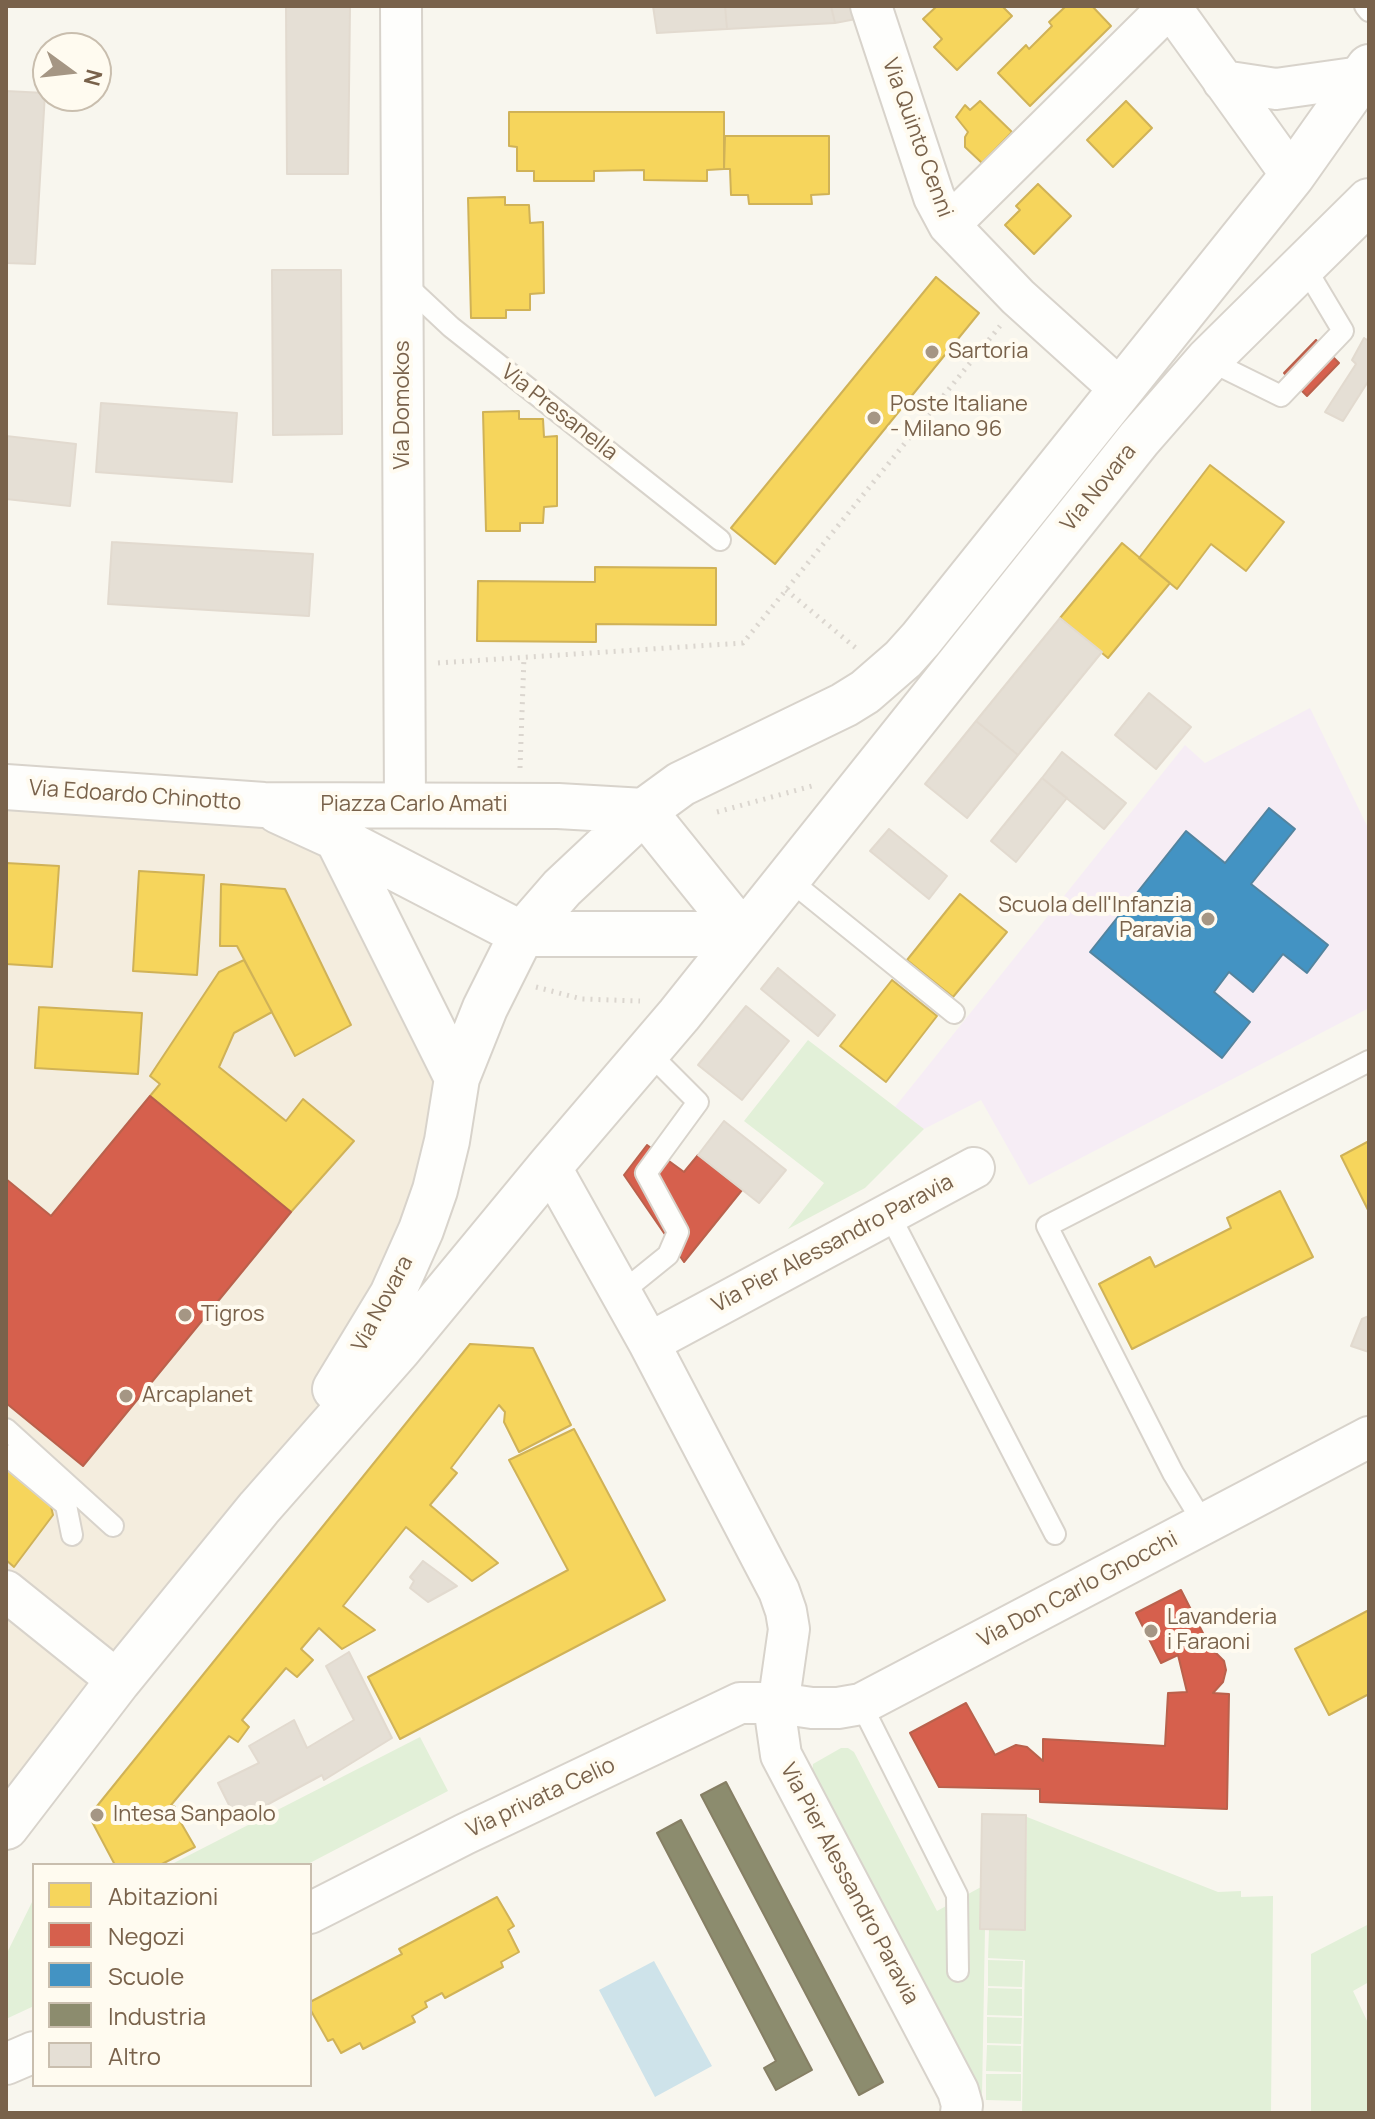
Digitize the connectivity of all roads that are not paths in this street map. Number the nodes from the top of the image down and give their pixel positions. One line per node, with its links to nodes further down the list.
1 (401, 6): 12 (street, Via Domokos)
2 (871, 6): 10 (street, Via Quinto Cenni)
3 (1170, 6): 7 (street); 10 (street)
4 (1365, 6): 5 (lane)
5 (1369, 11)
6 (1365, 72): 7 (street); 8 (street, Via Novara)
7 (1223, 81): 8 (street)
8 (1292, 176): 14 (street, Via Novara)
9 (1369, 201): 11 (street, Via Novara)
10 (949, 225): 14 (street, Via Quinto Cenni)
11 (1303, 264): 13 (street, Via Novara); 13 (lane)
12 (402, 281): 15 (lane, Via Presanella); 17 (street, Via Domokos)
13 (1208, 360): 21 (street, Via Novara)
14 (1121, 390): 19 (street, Via Novara)
15 (720, 540)
16 (6, 787): 18 (street, Via Edoardo Chinotto)
17 (405, 804): 18 (street, Piazza Carlo Amati); 19 (street, Piazza Carlo Amati)
18 (264, 805): 20 (street, Piazza Carlo Amati)
19 (644, 811): 22 (street); 23 (street)
20 (337, 838): 22 (street, Piazza Carlo Amati); 27 (street, Piazza Carlo Amati)
21 (787, 878): 23 (street); 24 (lane)
22 (522, 934): 23 (street, Piazza Carlo Amati); 27 (street)
23 (743, 934): 25 (street)
24 (954, 1013)
25 (647, 1051): 28 (street); 31 (lane)
26 (1369, 1061): 37 (lane)
27 (457, 1078): 36 (street, Via Novara)
28 (550, 1166): 31 (street, Via Pier Alessandro Paravia); 36 (street, Via Novara)
29 (974, 1168): 30 (street, Via Pier Alessandro Paravia)
30 (889, 1214): 32 (street, Via Pier Alessandro Paravia); 39 (lane)
31 (621, 1293): 32 (street, Via Pier Alessandro Paravia)
32 (649, 1343): 43 (street, Via Pier Alessandro Paravia)
33 (6, 1429): 38 (lane)
34 (1369, 1437): 37 (street, Via Don Carlo Gnocchi)
35 (6, 1455): 40 (lane)
36 (259, 1508): 42 (street, Via Novara)
37 (1204, 1524): 44 (street, Via Don Carlo Gnocchi)
38 (113, 1526)
39 (1055, 1534)
40 (72, 1535)
41 (6, 1591): 42 (street)
42 (118, 1681): 45 (street, Via Novara)
43 (778, 1703): 44 (street, Via Don Carlo Gnocchi); 46 (street, Via privata Celio); 50 (street, Via Pier Alessandro Paravia)
44 (861, 1704): 47 (lane)
45 (6, 1827)
46 (312, 1912)
47 (958, 1971)
48 (32, 2053): 49 (street)
49 (6, 2064)
50 (961, 2113)

